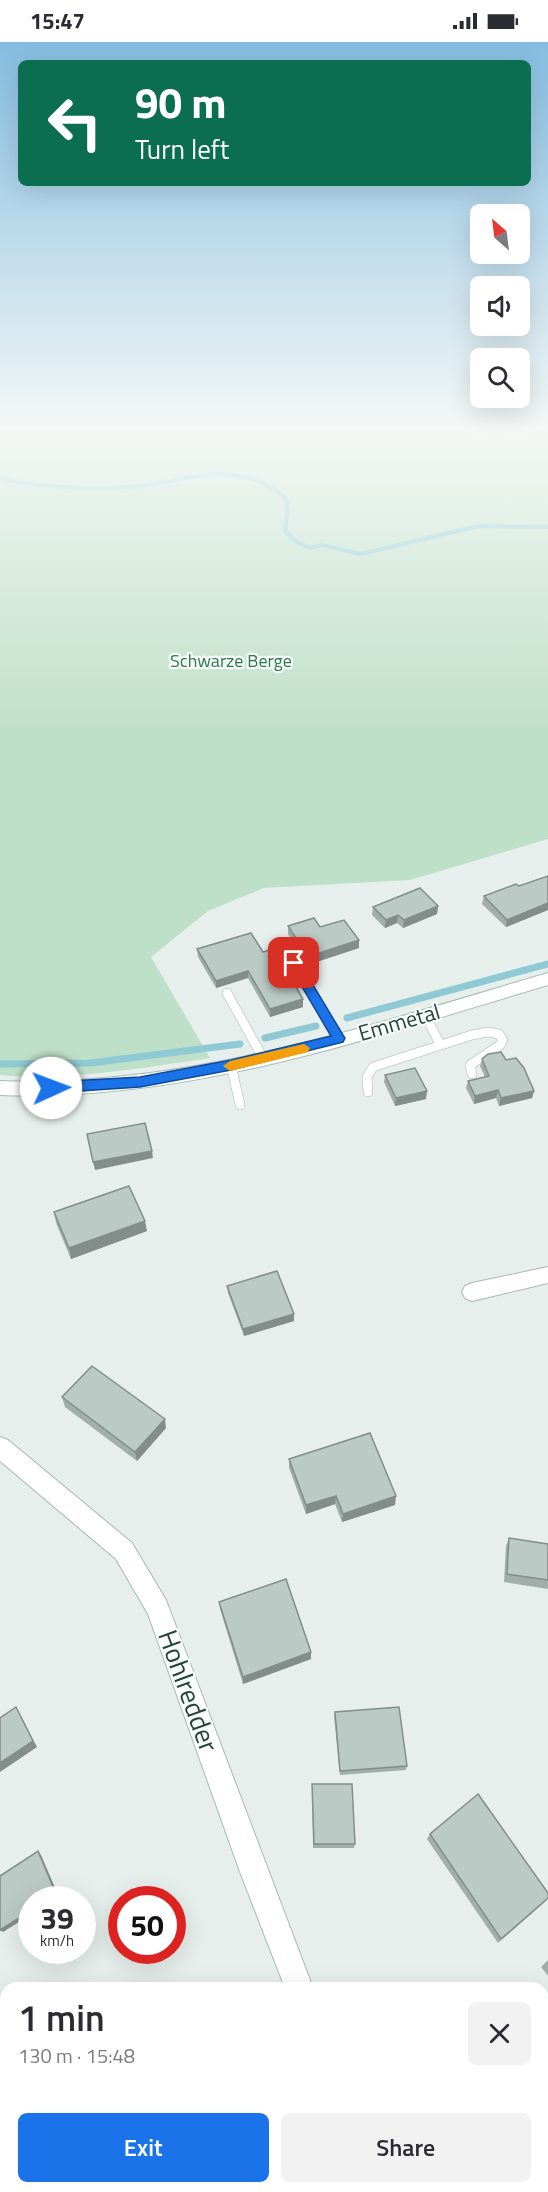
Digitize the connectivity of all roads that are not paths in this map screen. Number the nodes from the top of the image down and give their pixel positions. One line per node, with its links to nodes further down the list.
1 (294, 963): 5 (lane)
2 (548, 979): 4 (main road, Emmetal)
3 (227, 993): 7 (lane)
4 (425, 1014): 5 (main road, Emmetal); 6 (lane)
5 (339, 1038): 7 (main road, Emmetal)
6 (440, 1044): 9 (lane); 11 (lane)
7 (263, 1058): 8 (main road, Emmetal)
8 (231, 1065): 10 (main road, Emmetal); 12 (lane)
9 (472, 1074)
10 (0, 1088)
11 (368, 1092)
12 (240, 1105)
13 (548, 1275): 14 (main road)
14 (472, 1292)
15 (0, 1447): 16 (main road, Hohlredder)
16 (297, 1982)

